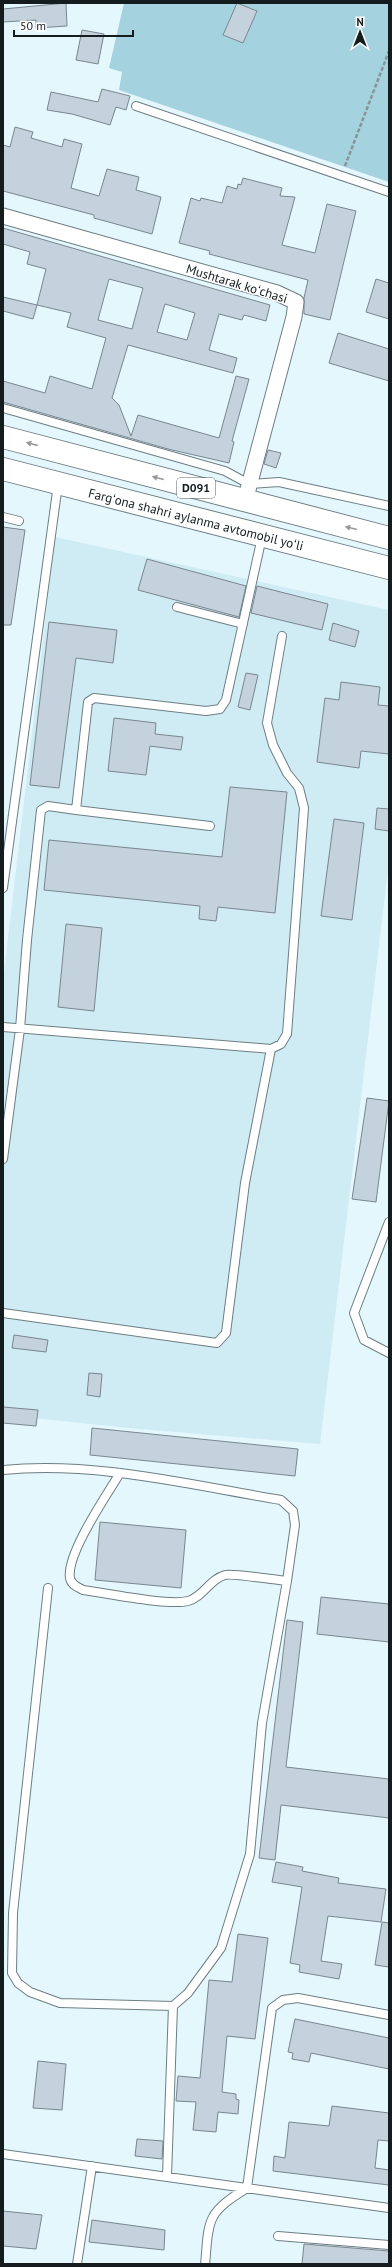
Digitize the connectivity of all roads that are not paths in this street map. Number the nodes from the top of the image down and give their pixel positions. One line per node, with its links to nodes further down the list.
1 (136, 106): 2 (lane)
2 (389, 192)
3 (3, 216): 8 (street, Mushtarak koʻchasi)
4 (3, 408): 8 (lane)
5 (3, 437): 8 (highway, D091, one-way to 5)
6 (3, 469): 7 (highway, Fargʻona shahri aylanma avtomobil yoʻli / D091)
7 (58, 483): 12 (highway, Fargʻona shahri aylanma avtomobil yoʻli / D091); 20 (lane)
8 (247, 493): 9 (lane); 13 (highway, D091, one-way to 8)
9 (389, 506)
10 (3, 517): 11 (lane)
11 (19, 521)
12 (262, 536): 14 (highway, Fargʻona shahri aylanma avtomobil yoʻli / D091); 16 (lane)
13 (389, 538)
14 (389, 568)
15 (177, 607): 16 (lane)
16 (243, 624): 18 (lane)
17 (282, 636): 23 (lane)
18 (76, 810): 19 (lane); 22 (lane)
19 (210, 826)
20 (3, 888)
21 (3, 1027): 22 (lane)
22 (20, 1028): 23 (lane); 24 (lane)
23 (271, 1049): 26 (lane)
24 (3, 1159)
25 (389, 1222): 27 (lane)
26 (3, 1313)
27 (389, 1353)
28 (3, 1470): 29 (lane)
29 (120, 1473): 30 (lane); 30 (lane)
30 (286, 1581): 32 (lane)
31 (48, 1588): 32 (lane)
32 (173, 2006): 36 (lane)
33 (389, 2015): 37 (lane)
34 (3, 2154): 35 (lane)
35 (92, 2166): 36 (lane); 41 (lane)
36 (167, 2176): 37 (lane)
37 (247, 2188): 38 (lane); 42 (lane)
38 (389, 2208)
39 (278, 2236): 40 (lane)
40 (389, 2245)
41 (77, 2264)
42 (206, 2264)

